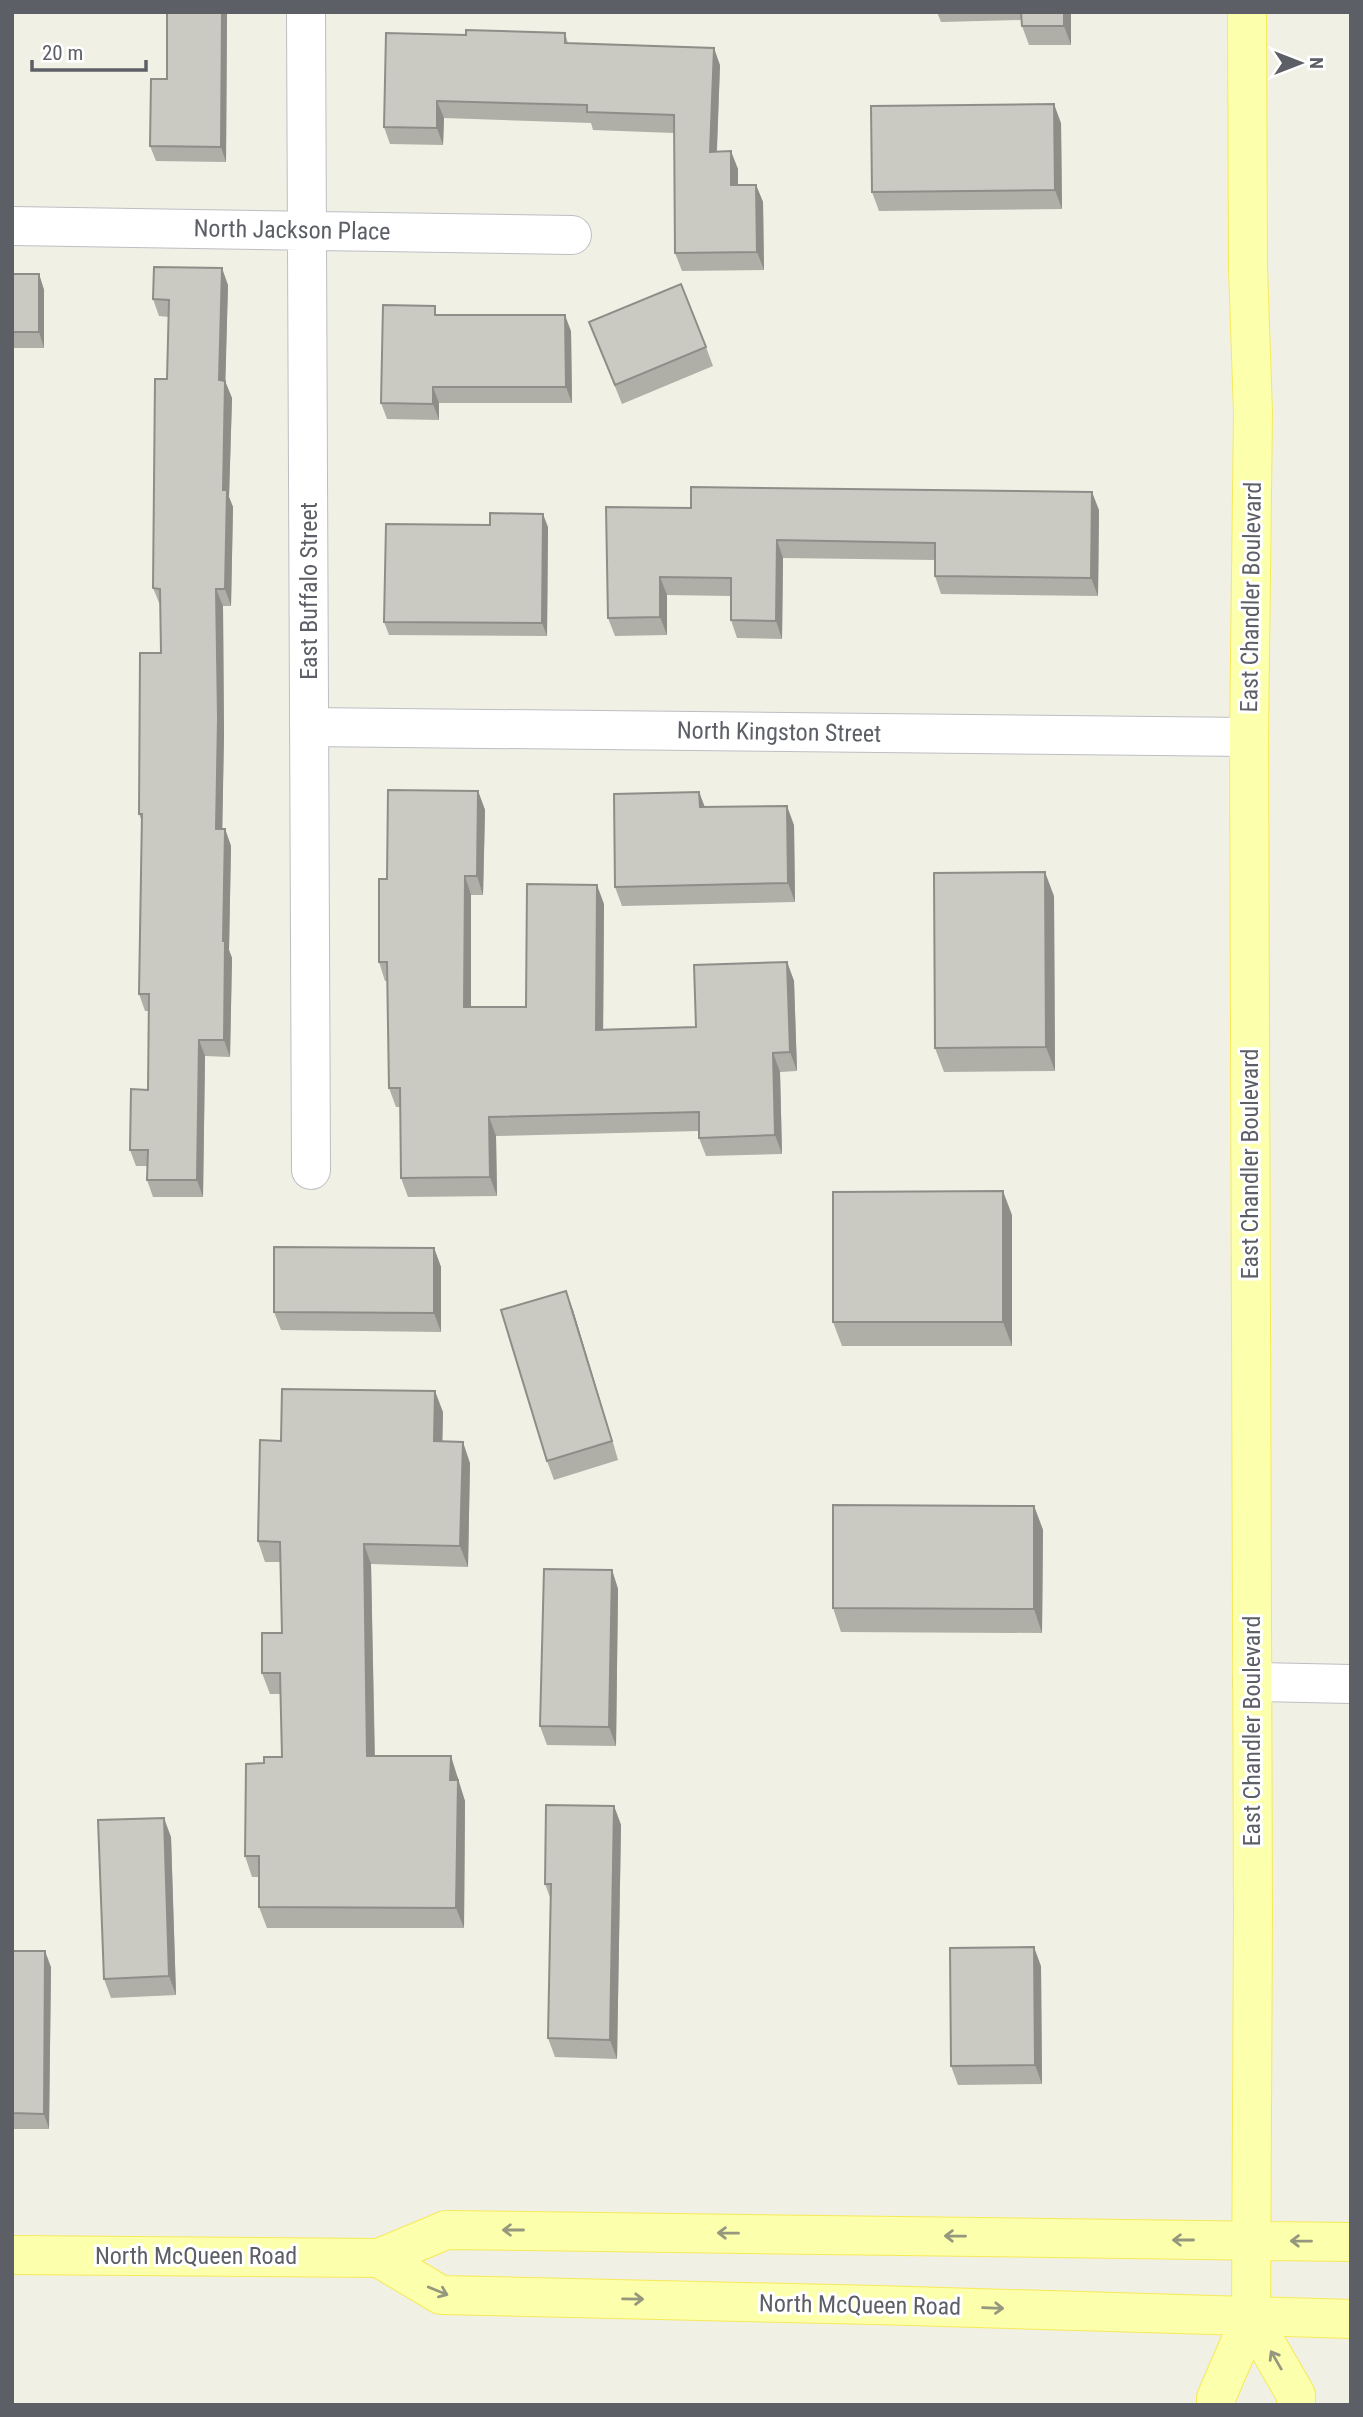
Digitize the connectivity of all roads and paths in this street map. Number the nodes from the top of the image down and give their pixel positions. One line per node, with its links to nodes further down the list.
1 (306, 12): 4 (street, East Buffalo Street)
2 (1247, 12): 7 (main road, East Chandler Boulevard)
3 (12, 226): 4 (street, North Jackson Place)
4 (307, 230): 5 (street, North Jackson Place); 6 (street, East Buffalo Street)
5 (572, 235)
6 (309, 727): 7 (street, North Kingston Street); 8 (street, East Buffalo Street)
7 (1249, 737): 9 (main road, East Chandler Boulevard)
8 (311, 1170)
9 (1251, 1682): 10 (street); 11 (main road, East Chandler Boulevard)
10 (1351, 1684)
11 (1251, 2241): 12 (main road, North McQueen Road, one-way to 11); 14 (main road, North McQueen Road, one-way to 14); 15 (main road, East Chandler Boulevard)
12 (1351, 2242)
13 (12, 2255): 14 (main road, North McQueen Road)
14 (379, 2258): 15 (main road, North McQueen Road, one-way to 15)
15 (1251, 2317): 16 (main road, North McQueen Road); 17 (main road, East Chandler Boulevard); 18 (main road, East Chandler Boulevard, one-way to 15)
16 (1351, 2319)
17 (1216, 2405)
18 (1296, 2405)

